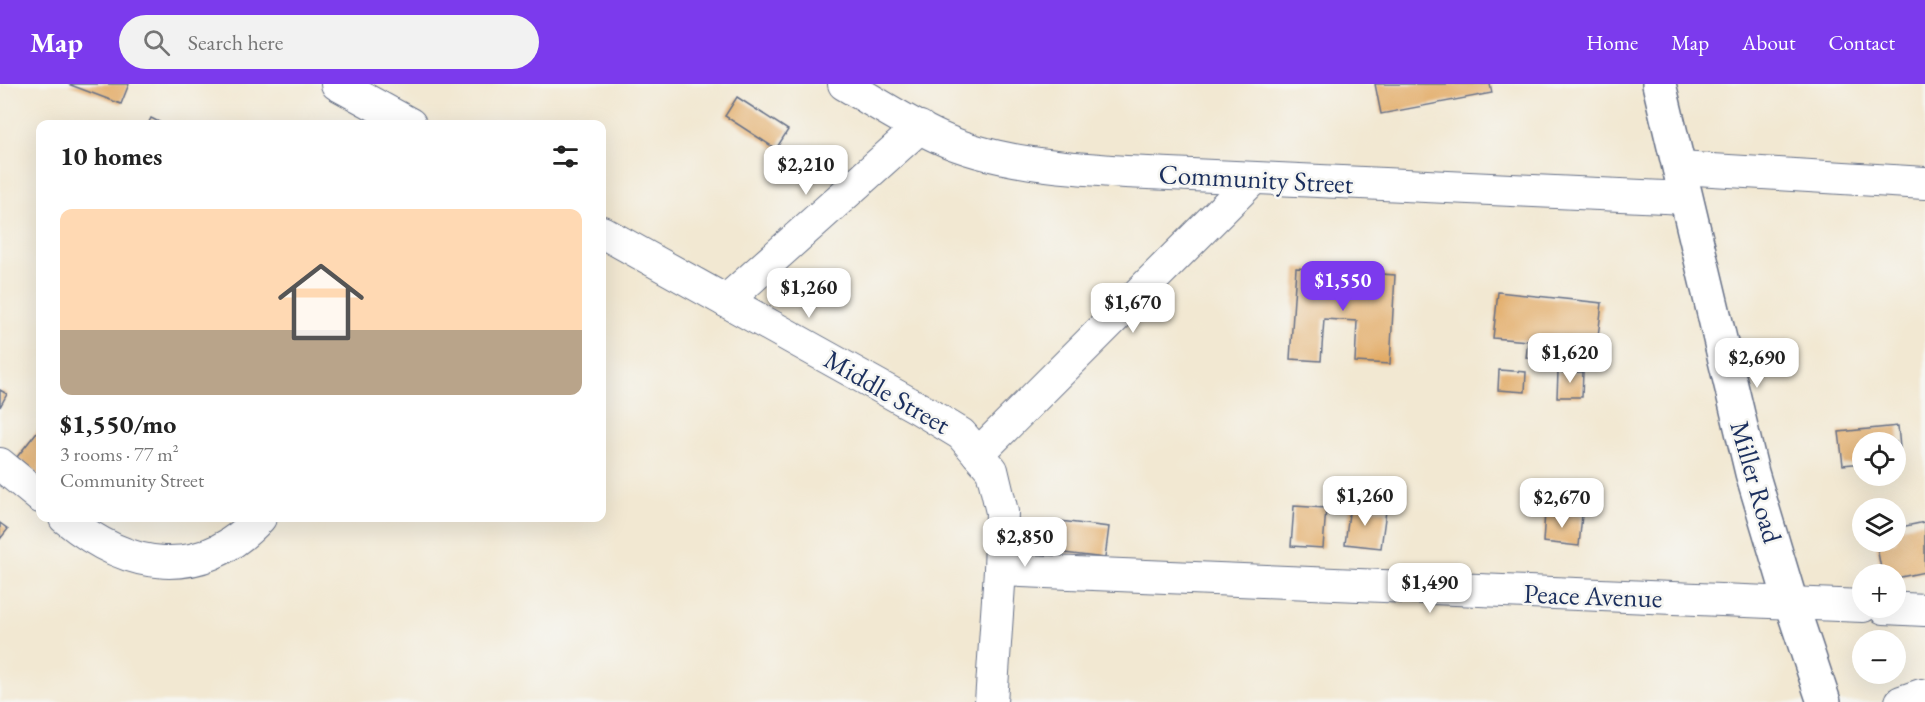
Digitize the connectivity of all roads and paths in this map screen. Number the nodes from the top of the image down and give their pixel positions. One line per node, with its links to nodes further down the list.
1 (337, 84): 4 (street)
2 (844, 84): 5 (street, Community Street)
3 (1659, 84): 7 (main road, Miller Road)
4 (403, 120)
5 (920, 127): 6 (street, Community Street); 10 (street)
6 (1253, 179): 7 (street, Community Street); 11 (street)
7 (1682, 183): 8 (street, Community Street); 17 (main road, Miller Road)
8 (1925, 183)
9 (606, 234): 10 (street, Middle Street)
10 (726, 302): 11 (street, Middle Street)
11 (978, 454): 16 (street, Middle Street)
12 (0, 464): 13 (street)
13 (36, 494)
14 (71, 522): 15 (street)
15 (256, 522)
16 (1000, 570): 17 (street, Peace Avenue); 21 (street, Middle Street)
17 (1791, 603): 18 (street, Peace Avenue); 22 (main road, Miller Road)
18 (1852, 606)
19 (1906, 609): 20 (street)
20 (1925, 610)
21 (991, 702)
22 (1824, 702)

